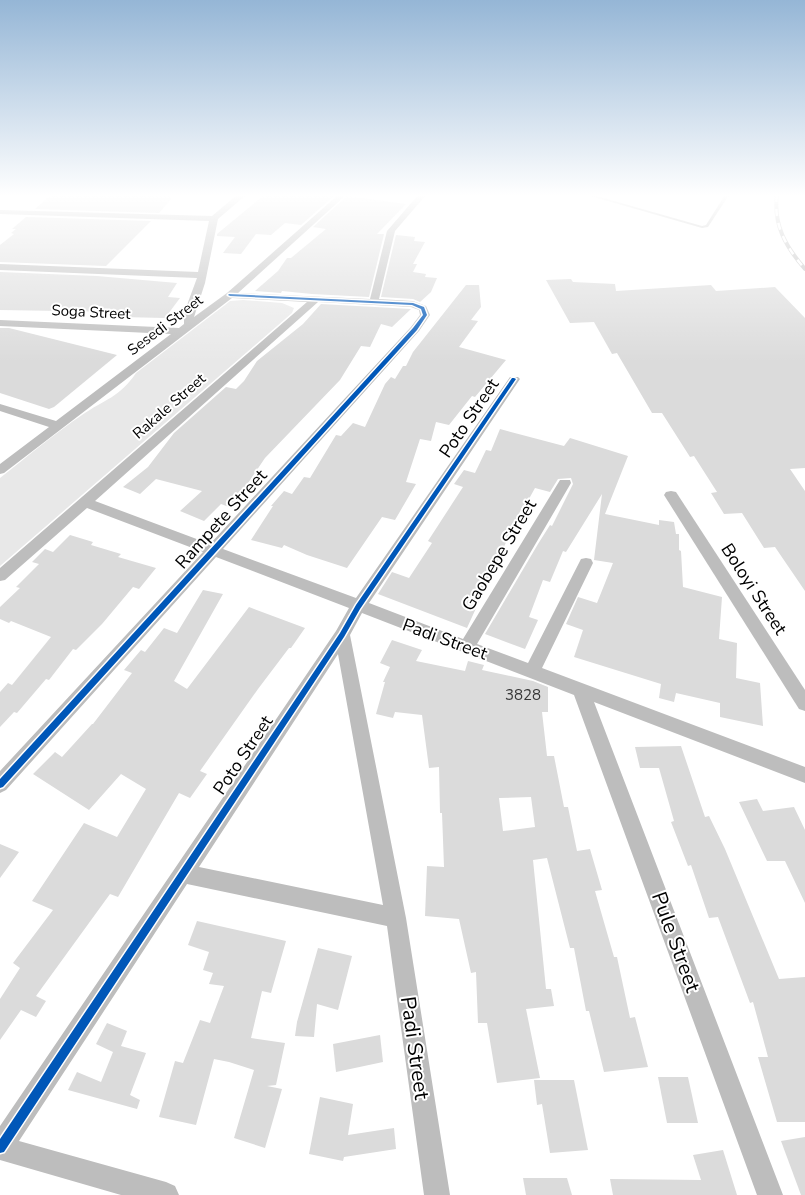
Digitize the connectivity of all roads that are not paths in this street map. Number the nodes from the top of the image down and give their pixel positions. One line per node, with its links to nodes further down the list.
1 (207, 251): 5 (street)
2 (280, 251): 6 (street, Sesedi Street)
3 (386, 251): 8 (street)
4 (0, 267): 5 (street)
5 (202, 275): 10 (street)
6 (230, 295): 7 (street); 10 (street, Sesedi Street)
7 (315, 300): 8 (street); 17 (street, Rakale Street)
8 (374, 302): 18 (street, Rampete Street)
9 (0, 323): 10 (street, Soga Street)
10 (185, 328): 13 (street, Sesedi Street)
11 (514, 379): 21 (street, Poto Street)
12 (0, 407): 13 (street)
13 (58, 426): 14 (street, Sesedi Street)
14 (0, 470)
15 (565, 483): 23 (street, Gaobepe Street)
16 (671, 495): 26 (street, Boloyi Street)
17 (85, 502): 18 (street, Padi Street); 20 (street, Rakale Street)
18 (211, 551): 21 (street, Padi Street); 28 (street, Rampete Street)
19 (586, 563): 24 (street)
20 (0, 576)
21 (358, 607): 22 (street, Poto Street); 23 (street, Padi Street)
22 (342, 635): 29 (street, Poto Street); 30 (street, Padi Street)
23 (466, 648): 24 (street, Padi Street)
24 (532, 672): 25 (street, Padi Street)
25 (581, 690): 27 (street, Padi Street); 34 (street, Pule Street)
26 (805, 704)
27 (805, 775)
28 (0, 784)
29 (182, 873): 30 (street); 31 (street, Poto Street)
30 (396, 918): 33 (street, Padi Street)
31 (0, 1148): 32 (street)
32 (166, 1195)
33 (437, 1195)
34 (770, 1195)

